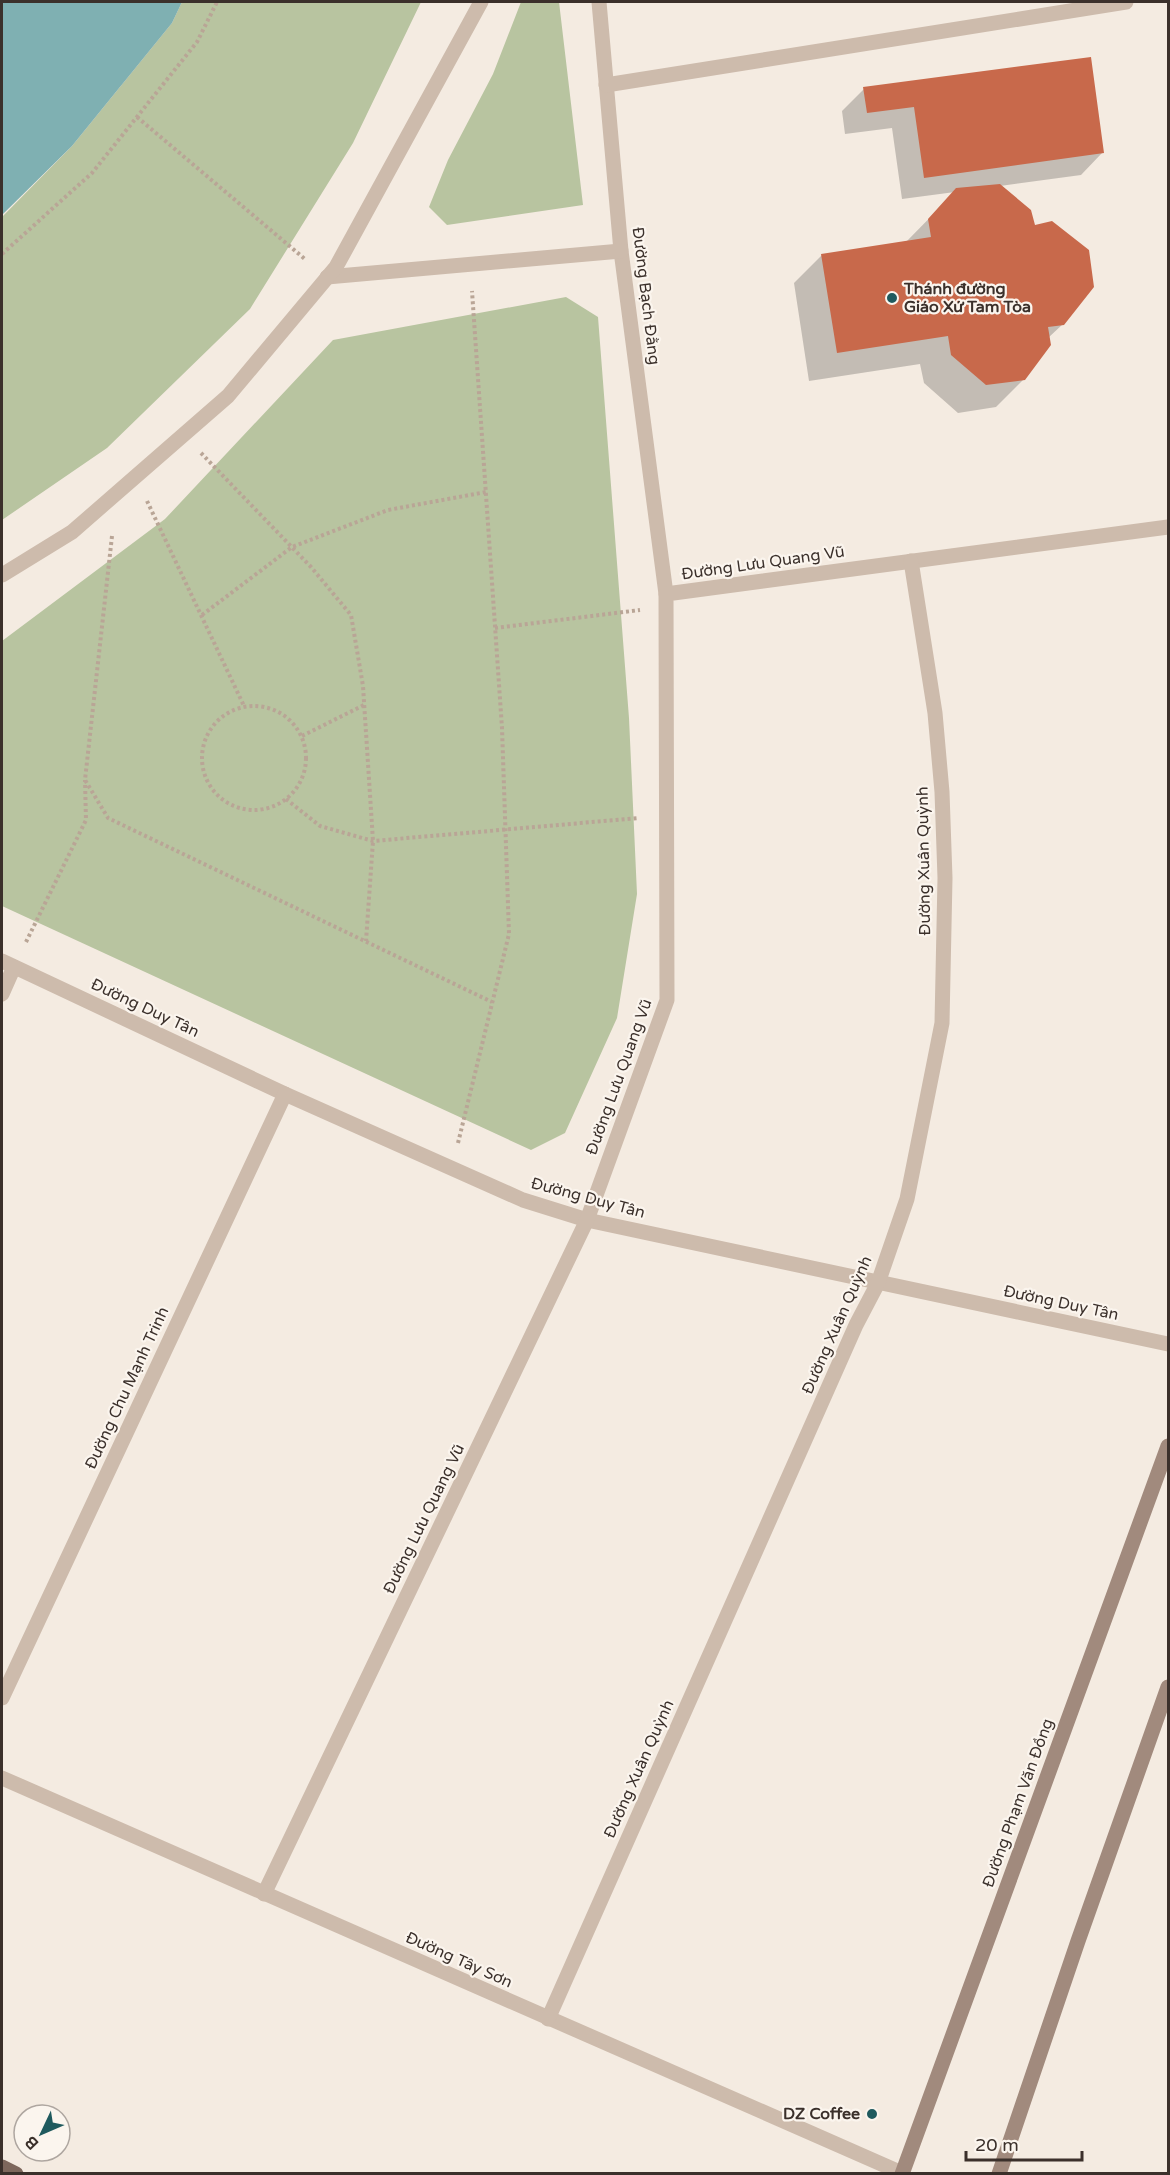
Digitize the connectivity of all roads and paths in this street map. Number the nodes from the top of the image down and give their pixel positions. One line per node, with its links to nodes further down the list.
1 (217, 2): 6 (path)
2 (481, 2): 10 (street)
3 (599, 2): 5 (street, Đường Bạch Đằng)
4 (1126, 2): 5 (street)
5 (606, 85): 7 (street, Đường Bạch Đằng)
6 (137, 117): 8 (path); 10 (path)
7 (621, 251): 9 (street); 19 (street, Đường Bạch Đằng)
8 (2, 254)
9 (470, 264): 10 (street); 13 (path)
10 (327, 277): 11 (street)
11 (184, 435): 12 (street); 16 (path)
12 (135, 477): 14 (street); 20 (path)
13 (486, 492): 16 (path); 21 (path)
14 (116, 494): 18 (street); 25 (path)
15 (1168, 527): 17 (street, Đường Lưu Quang Vũ)
16 (292, 547): 20 (path); 22 (path)
17 (911, 561): 19 (street, Đường Lưu Quang Vũ); 37 (street, Đường Xuân Quỳnh)
18 (2, 575)
19 (666, 600): 21 (path); 27 (street, Đường Lưu Quang Vũ)
20 (202, 615): 23 (path)
21 (495, 628): 28 (path)
22 (364, 705): 24 (path); 29 (path)
23 (244, 706): 24 (path); 26 (path)
24 (302, 736): 26 (path)
25 (85, 780): 30 (path); 31 (path)
26 (286, 799): 29 (path)
27 (666, 816): 28 (path); 36 (street, Đường Lưu Quang Vũ)
28 (506, 831): 29 (path); 33 (path)
29 (373, 841): 30 (path)
30 (366, 941): 33 (path)
31 (8, 964): 32 (street); 34 (street, Đường Duy Tân)
32 (2, 994)
33 (492, 1002): 35 (path)
34 (285, 1094): 35 (street, Đường Duy Tân); 41 (street, Đường Chu Mạnh Trinh)
35 (452, 1167): 36 (street, Đường Duy Tân)
36 (587, 1220): 37 (street, Đường Duy Tân); 43 (street, Đường Lưu Quang Vũ)
37 (878, 1284): 38 (street, Đường Duy Tân); 44 (street, Đường Xuân Quỳnh)
38 (1168, 1344)
39 (1168, 1446): 47 (main road, Đường Phạm Văn Đồng)
40 (1168, 1687): 48 (main road)
41 (2, 1698)
42 (2, 1778): 43 (street, Đường Tây Sơn)
43 (264, 1894): 44 (street, Đường Tây Sơn)
44 (548, 2019): 47 (street, Đường Tây Sơn)
45 (2, 2167): 46 (main road)
46 (16, 2174)
47 (902, 2174)
48 (999, 2174)

